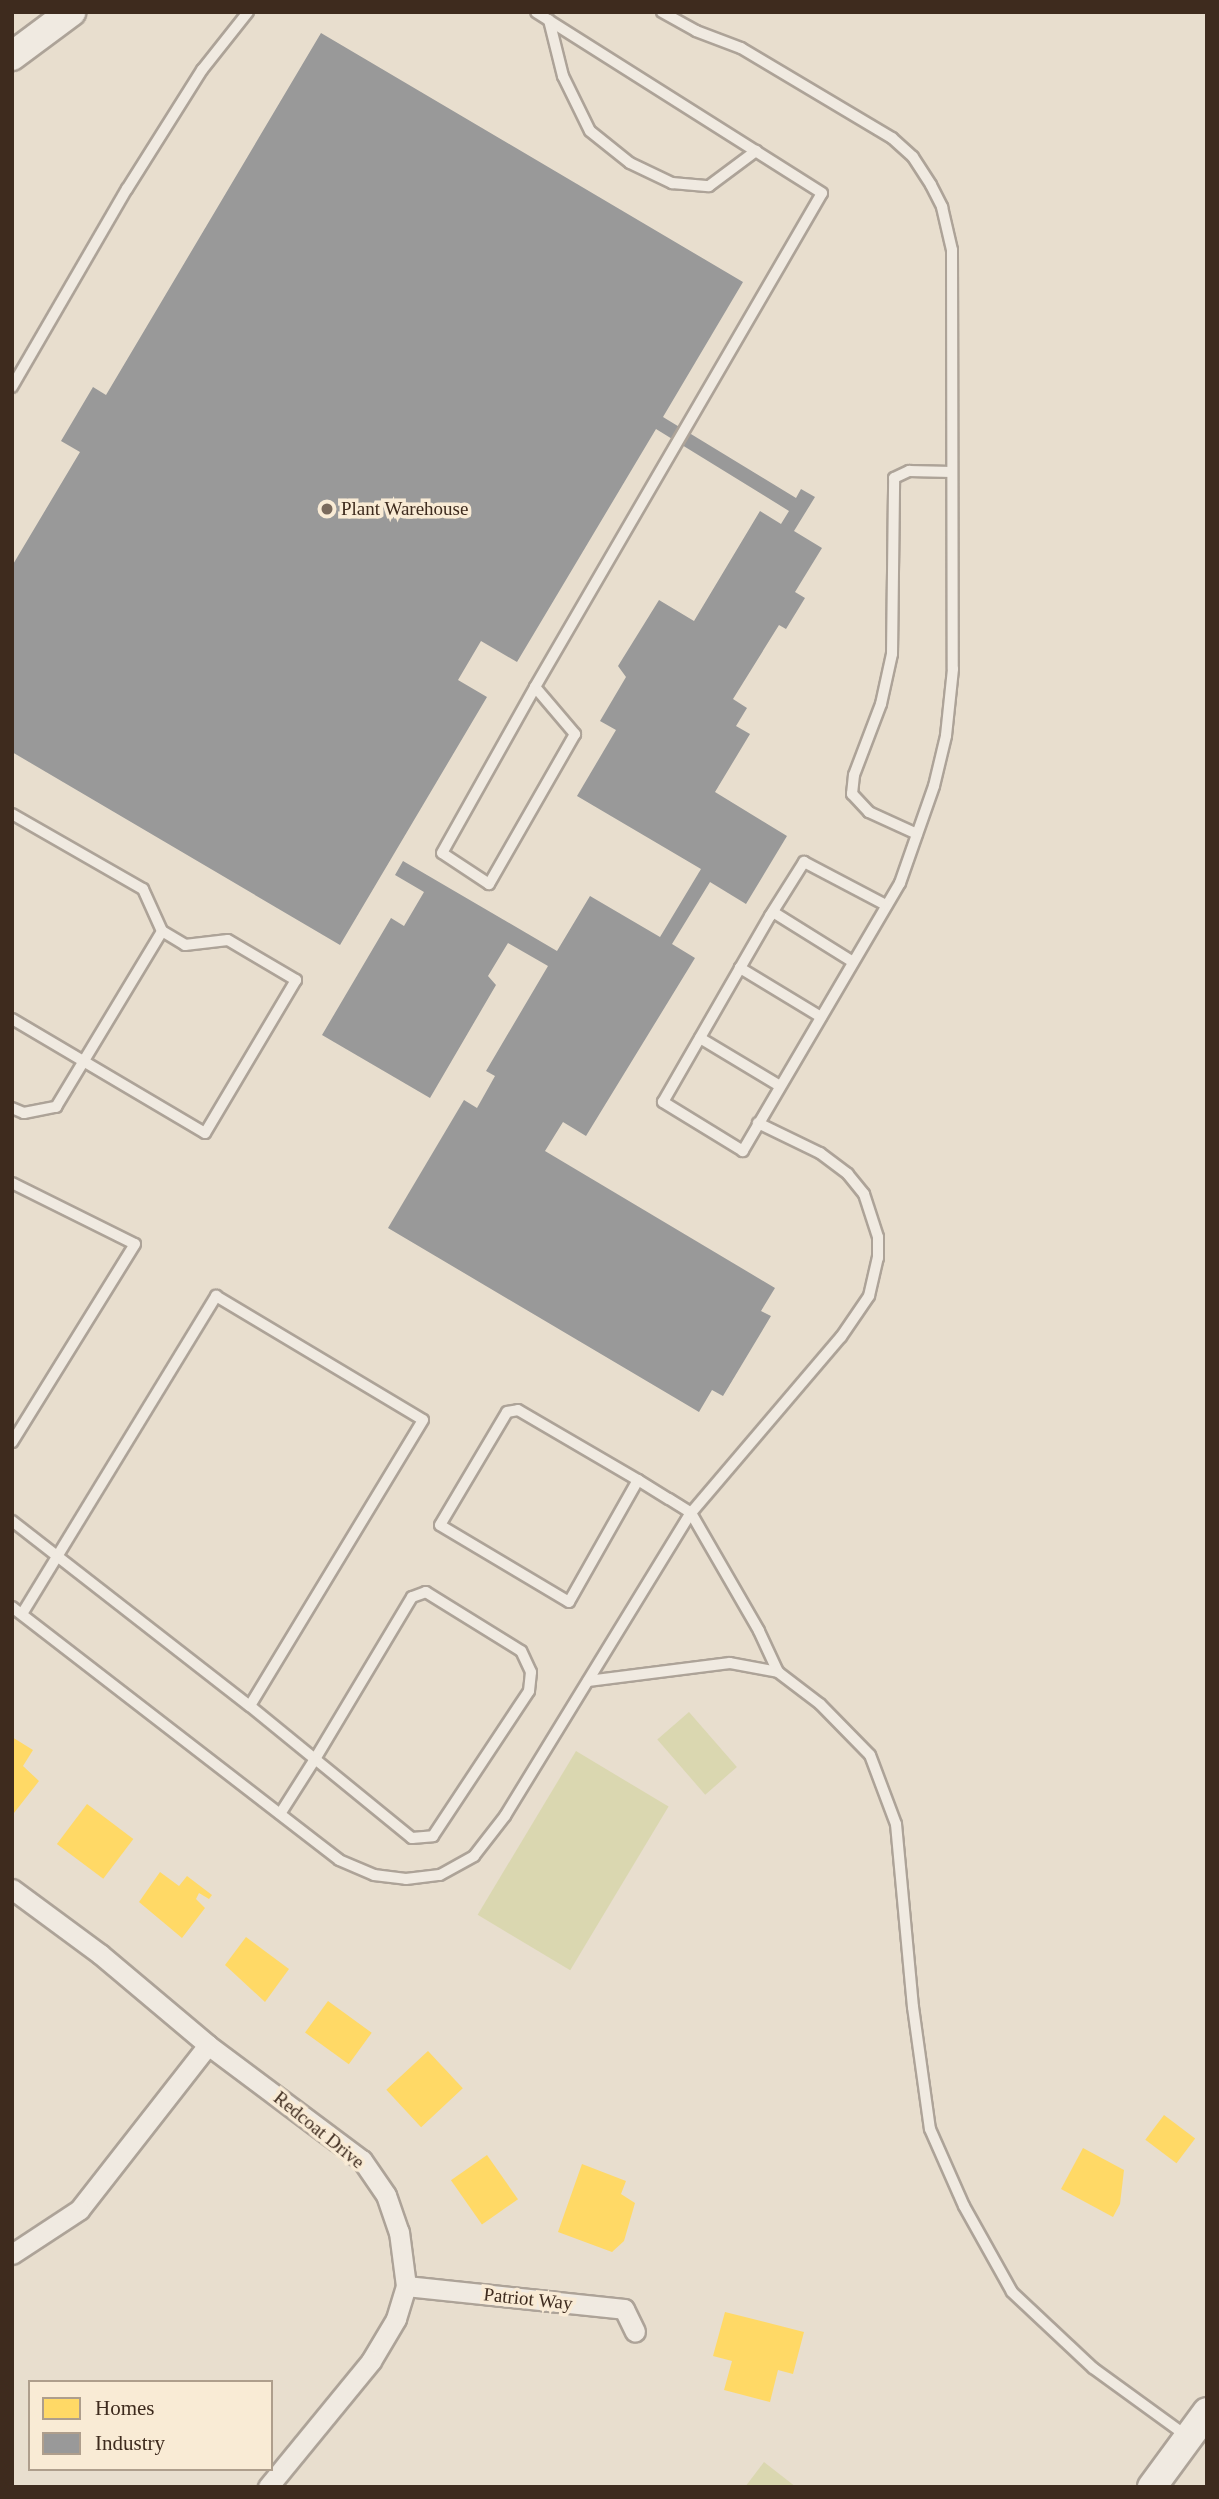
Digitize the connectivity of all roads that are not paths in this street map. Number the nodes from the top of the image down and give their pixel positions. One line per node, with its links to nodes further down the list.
1 (71, 12): 6 (street)
2 (248, 12): 8 (lane)
3 (536, 12): 5 (lane)
4 (662, 12): 9 (lane)
5 (549, 20): 7 (lane); 7 (lane)
6 (12, 56)
7 (755, 151): 10 (lane)
8 (12, 387)
9 (952, 472): 12 (lane); 12 (lane)
10 (535, 687): 10 (lane)
11 (14, 818): 15 (lane)
12 (917, 835): 13 (lane)
13 (886, 905): 14 (lane); 16 (lane)
14 (773, 912): 16 (lane); 17 (lane)
15 (162, 931): 21 (lane); 21 (lane)
16 (853, 962): 18 (lane)
17 (740, 968): 18 (lane); 20 (lane)
18 (821, 1017): 22 (lane)
19 (12, 1019): 21 (lane)
20 (700, 1038): 22 (lane); 24 (lane)
21 (83, 1061): 23 (lane)
22 (780, 1086): 24 (lane)
23 (12, 1108)
24 (758, 1123): 28 (lane)
25 (12, 1183): 26 (lane)
26 (12, 1443)
27 (638, 1480): 27 (lane); 28 (lane)
28 (691, 1513): 33 (lane); 34 (lane)
29 (12, 1521): 30 (lane)
30 (58, 1557): 32 (lane); 35 (lane); 35 (lane)
31 (12, 1607): 32 (lane)
32 (22, 1614): 37 (lane)
33 (778, 1672): 34 (lane); 44 (lane)
34 (588, 1681): 37 (lane)
35 (250, 1706): 36 (lane)
36 (315, 1759): 36 (lane); 37 (lane)
37 (280, 1814)
38 (12, 1889): 39 (street, Redcoat Drive)
39 (208, 2045): 40 (street); 41 (street, Redcoat Drive)
40 (12, 2253)
41 (406, 2287): 42 (street, Patriot Way); 45 (street, Redcoat Drive)
42 (635, 2332)
43 (1207, 2412): 44 (street)
44 (1188, 2437): 46 (street)
45 (268, 2487)
46 (1152, 2487)

